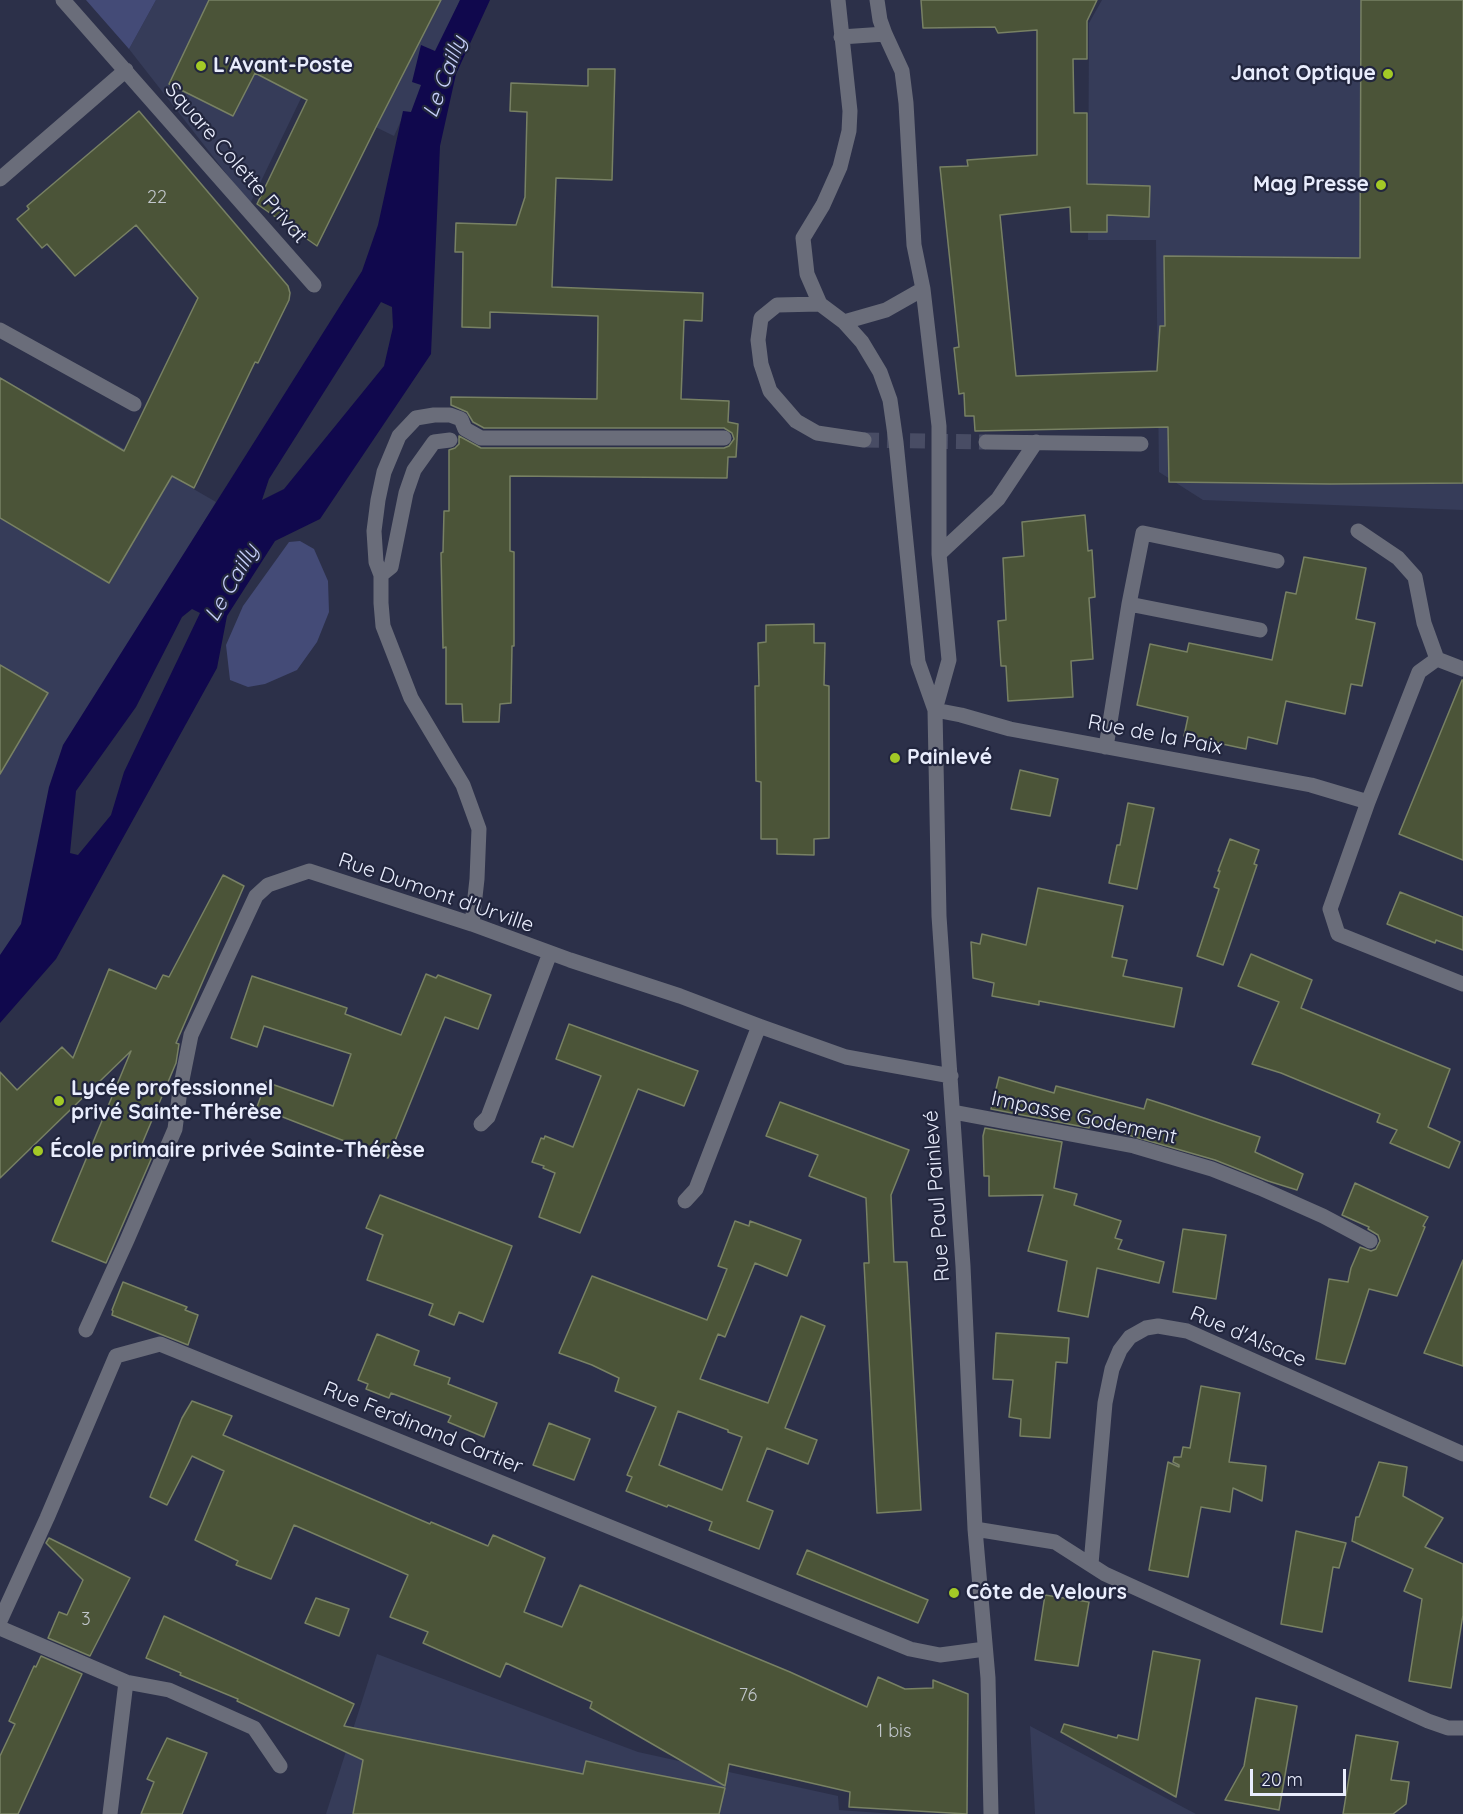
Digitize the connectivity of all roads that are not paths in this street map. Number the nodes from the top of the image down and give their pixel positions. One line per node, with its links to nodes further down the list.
1 (63, 0): 6 (street, Square Colette Privat)
2 (838, 0): 5 (street)
3 (878, 0): 4 (street)
4 (885, 34): 5 (street); 9 (street)
5 (841, 37): 10 (street)
6 (126, 70): 7 (street); 8 (street, Square Colette Privat)
7 (0, 179)
8 (314, 285)
9 (923, 289): 11 (street); 21 (street)
10 (820, 304): 11 (street); 15 (street)
11 (844, 322): 28 (street)
12 (0, 330): 13 (street)
13 (134, 404)
14 (724, 438): 23 (street)
15 (864, 440)
16 (450, 441): 23 (street)
17 (986, 442): 18 (street)
18 (1036, 442): 19 (street); 21 (street)
19 (1141, 444)
20 (1358, 531): 26 (street)
21 (939, 554): 28 (street)
22 (1277, 561): 24 (street)
23 (381, 575): 31 (street)
24 (1129, 604): 25 (street); 29 (street)
25 (1260, 630)
26 (1437, 659): 27 (street); 30 (street)
27 (1463, 669)
28 (935, 710): 29 (street, Rue de la Paix); 35 (street, Rue Paul Painlevé)
29 (1106, 747): 30 (street, Rue de la Paix)
30 (1368, 802): 33 (street)
31 (471, 924): 32 (street, Rue Dumont d'Urville); 40 (street, Rue Dumont d'Urville)
32 (550, 953): 34 (street, Rue Dumont d'Urville); 37 (street, Rue Dumont d'Urville)
33 (1463, 984)
34 (759, 1026): 35 (street, Rue Dumont d'Urville); 38 (street)
35 (951, 1076): 36 (street, Rue Paul Painlevé)
36 (953, 1112): 39 (street, Impasse Godement); 42 (street, Rue Paul Painlevé)
37 (481, 1124)
38 (685, 1201)
39 (1370, 1241)
40 (86, 1329)
41 (1463, 1454): 43 (street, Rue d'Alsace)
42 (975, 1529): 43 (street); 46 (street, Rue Paul Painlevé)
43 (1091, 1564): 48 (street)
44 (0, 1621): 46 (street, Rue Ferdinand Cartier)
45 (0, 1628): 47 (street)
46 (985, 1649): 51 (street, Rue Paul Painlevé)
47 (126, 1682): 49 (street); 50 (street)
48 (1463, 1728)
49 (280, 1766)
50 (111, 1814)
51 (991, 1814)

